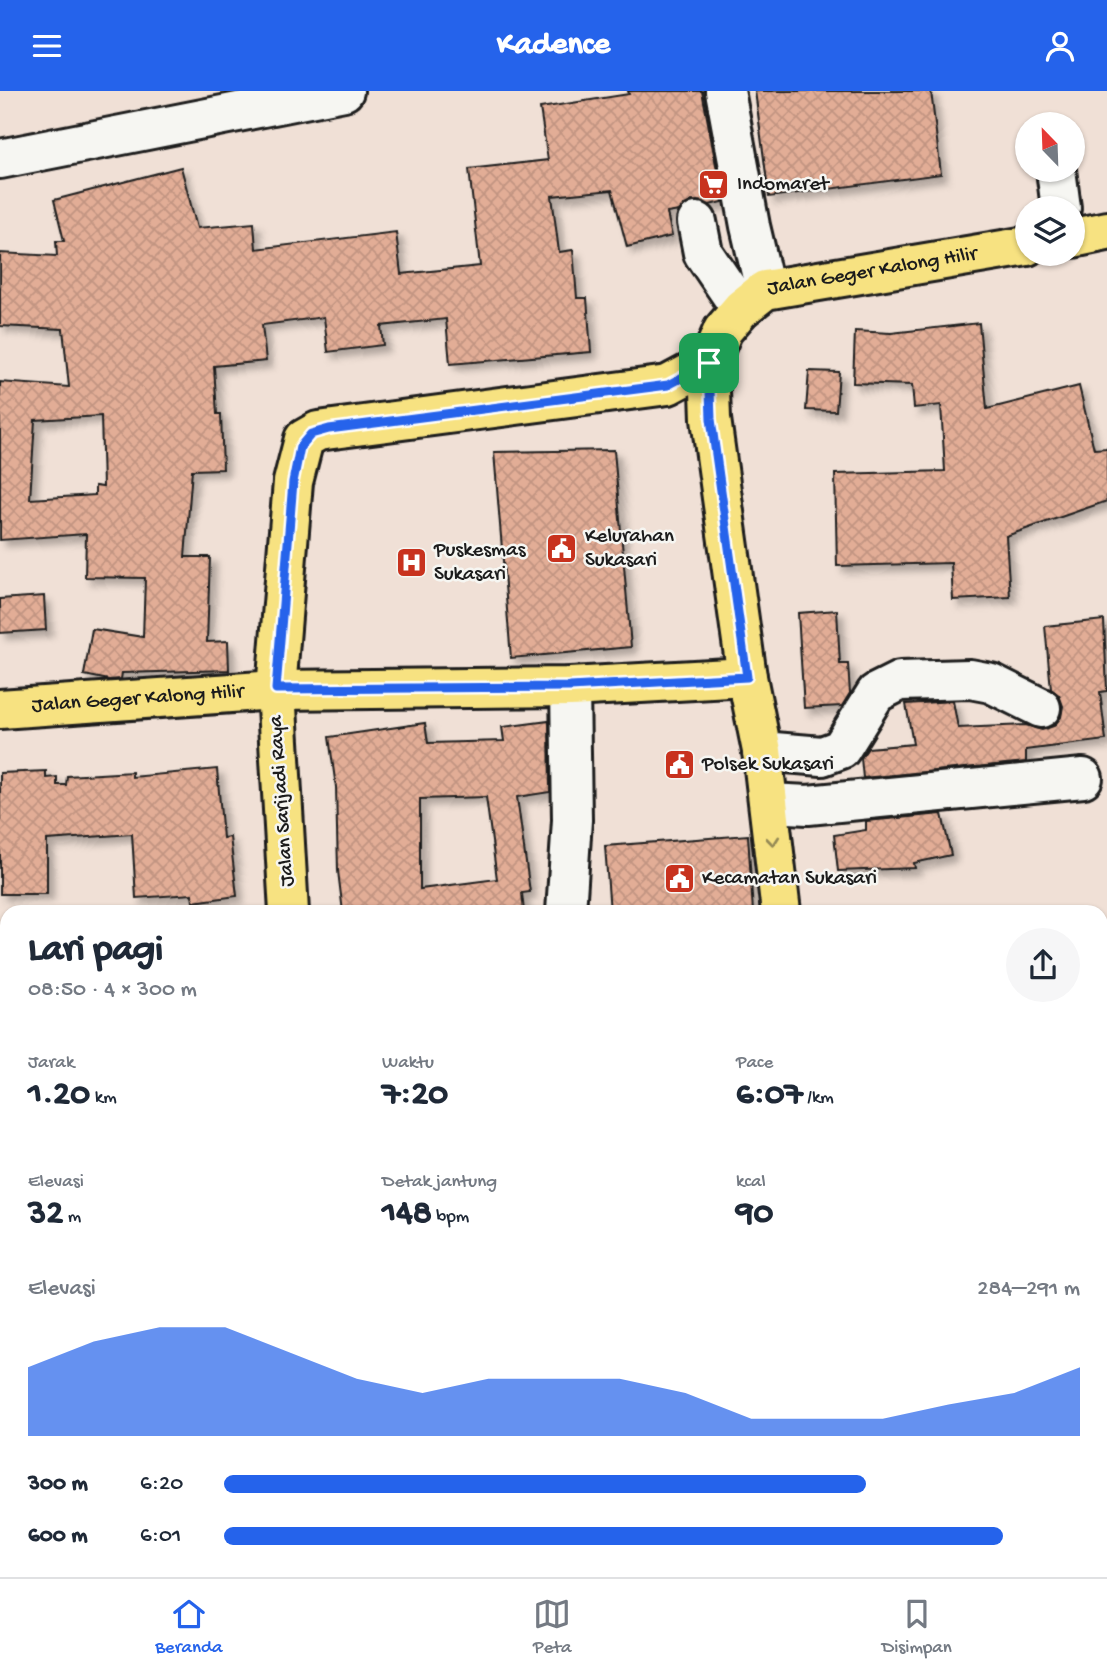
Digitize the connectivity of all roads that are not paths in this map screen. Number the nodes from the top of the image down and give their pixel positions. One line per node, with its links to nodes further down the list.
1 (344, 91): 3 (street)
2 (725, 91): 8 (street)
3 (0, 159)
4 (697, 222): 8 (street)
5 (1107, 231): 6 (main road)
6 (1085, 236)
7 (1015, 248): 8 (main road, Jalan Geger Kalong Hilir)
8 (753, 300): 9 (main road, Jalan Geger Kalong Hilir)
9 (709, 363): 10 (main road); 11 (main road)
10 (668, 385): 11 (main road); 14 (main road)
11 (711, 419): 12 (main road)
12 (747, 677): 13 (main road, Jalan Geger Kalong Hilir); 17 (main road)
13 (570, 687): 14 (main road, Jalan Geger Kalong Hilir); 21 (street)
14 (276, 689): 16 (main road, Jalan Geger Kalong Hilir); 20 (main road, Jalan Sarijadi Raya)
15 (1041, 708): 17 (street)
16 (0, 709)
17 (762, 751): 19 (main road)
18 (1083, 778): 19 (street)
19 (769, 803): 22 (main road, one-way to 22)
20 (289, 905)
21 (566, 905)
22 (780, 905)

